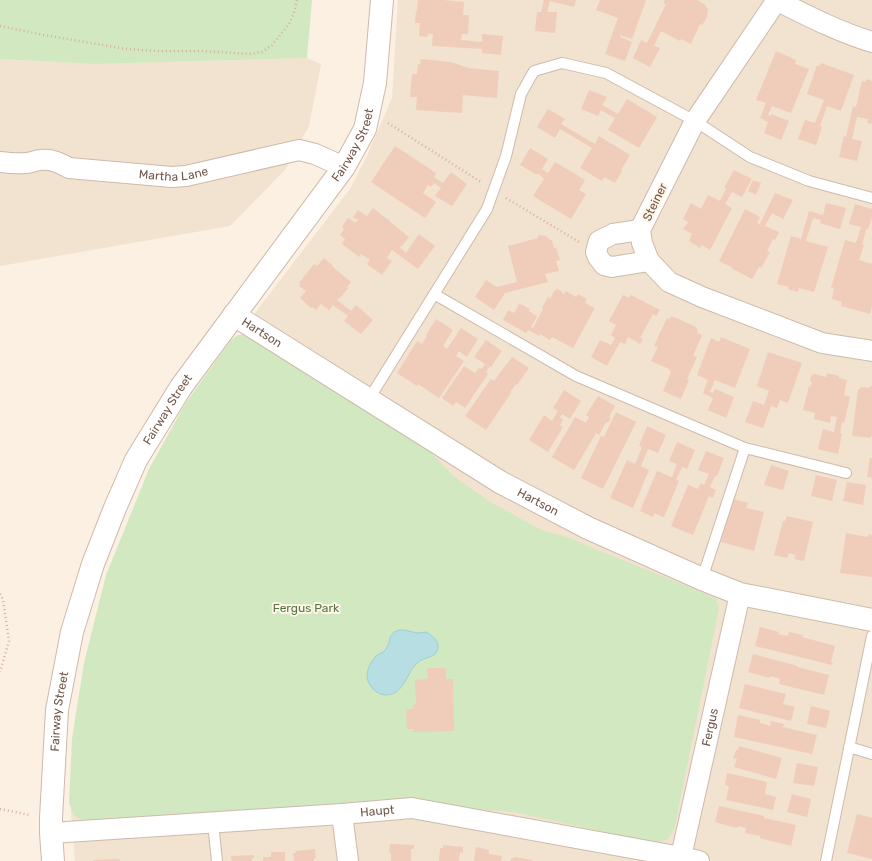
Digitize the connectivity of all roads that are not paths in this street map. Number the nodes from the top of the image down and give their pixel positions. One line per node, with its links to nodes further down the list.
1 (382, 0): 6 (street, Fairway Street)
2 (777, 0): 3 (street); 4 (street, Steiner)
3 (872, 42)
4 (695, 121): 7 (lane); 8 (street, Steiner); 10 (lane)
5 (0, 162): 6 (street, Martha Lane)
6 (344, 167): 11 (street, Fairway Street)
7 (872, 198)
8 (640, 230): 9 (street, Steiner); 9 (street)
9 (649, 261): 12 (street, Steiner)
10 (434, 294): 13 (lane); 14 (lane)
11 (234, 315): 13 (street, Hartson); 24 (street, Fairway Street)
12 (872, 351)
13 (369, 399): 16 (street, Hartson)
14 (746, 448): 15 (lane); 16 (lane)
15 (846, 473)
16 (702, 579): 17 (street, Hartson)
17 (740, 594): 18 (street, Hartson); 25 (street, Fergus)
18 (872, 620)
19 (872, 636): 20 (lane)
20 (849, 747): 21 (lane); 29 (lane)
21 (872, 754)
22 (342, 814): 23 (street, Haupt); 25 (street, Haupt); 28 (street)
23 (213, 823): 24 (street, Haupt); 27 (lane)
24 (51, 826): 26 (street, Fairway Street)
25 (687, 860)
26 (53, 861)
27 (217, 861)
28 (348, 861)
29 (826, 861)

